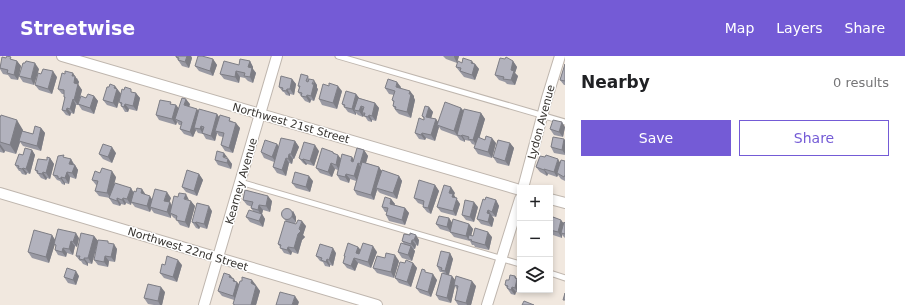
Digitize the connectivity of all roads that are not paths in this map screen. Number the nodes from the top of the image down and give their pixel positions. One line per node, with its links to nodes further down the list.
1 (62, 56): 5 (street, Northwest 21st Street)
2 (277, 56): 5 (street, Kearney Avenue)
3 (338, 56): 6 (lane)
4 (560, 56): 6 (street, Lydon Avenue)
5 (260, 114): 8 (street, Kearney Avenue); 10 (street, Northwest 21st Street)
6 (542, 115): 7 (lane); 9 (street, Lydon Avenue)
7 (565, 122)
8 (240, 182): 15 (street, Kearney Avenue); 16 (lane)
9 (524, 185)
10 (517, 189)
11 (0, 193): 15 (street, Northwest 22nd Street)
12 (553, 200): 13 (street)
13 (565, 203)
14 (517, 208): 16 (street)
15 (218, 258): 20 (street, Kearney Avenue); 21 (street, Northwest 22nd Street)
16 (501, 259): 17 (lane); 22 (street)
17 (517, 263)
18 (553, 274): 19 (lane)
19 (565, 278)
20 (204, 305)
21 (377, 305)
22 (487, 305)

